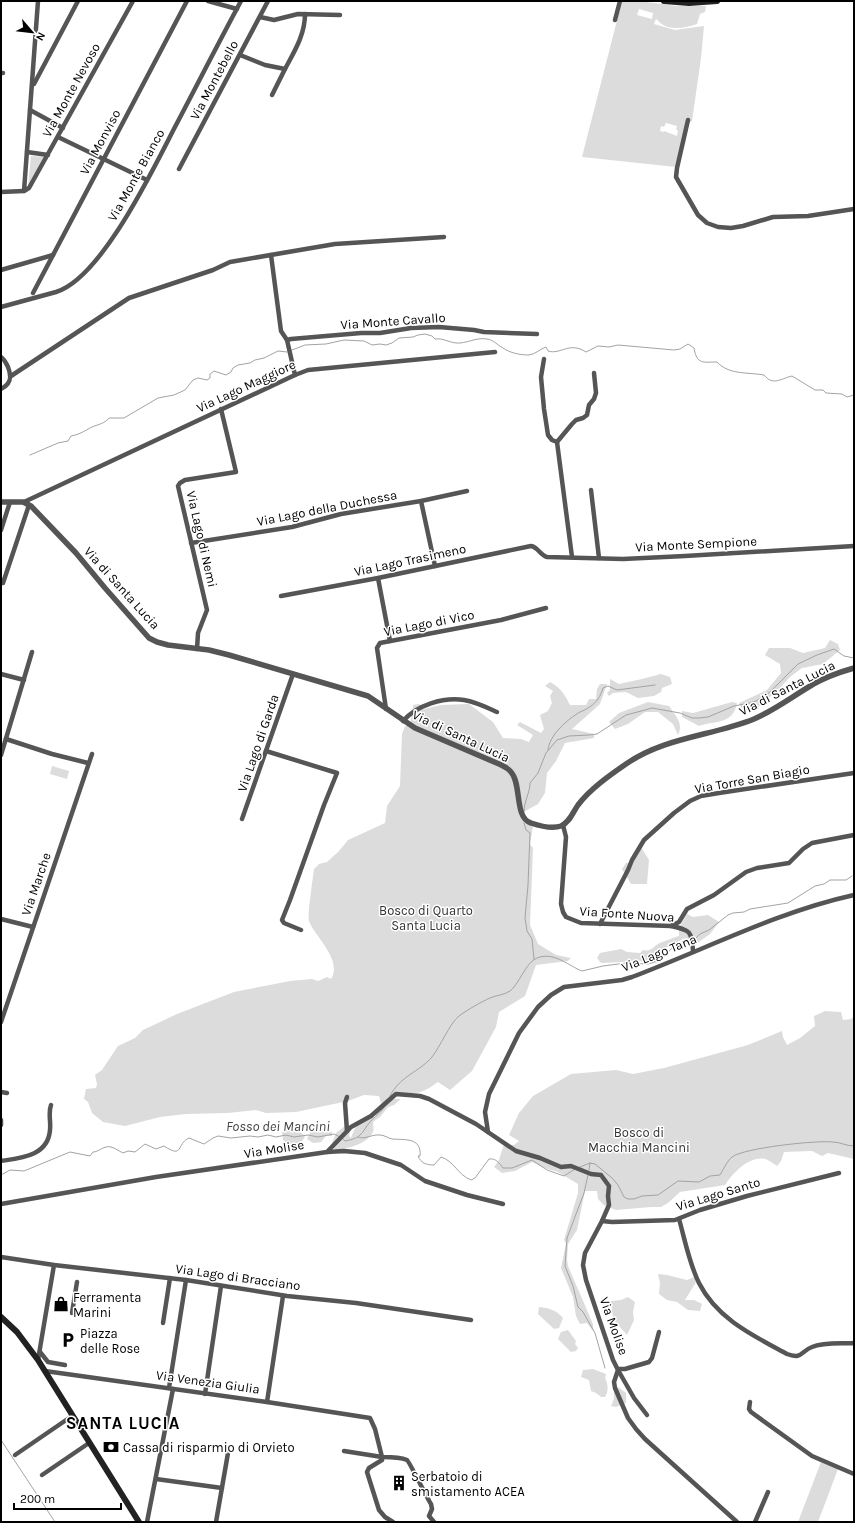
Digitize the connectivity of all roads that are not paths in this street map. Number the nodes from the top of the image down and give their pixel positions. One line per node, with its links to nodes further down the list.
1 (38, 1): 19 (street)
2 (78, 1): 19 (street)
3 (132, 1): 23 (street, Via Monte Nevoso)
4 (187, 1): 27 (street, Via Monviso)
5 (208, 1): 11 (street)
6 (241, 1): 12 (street, Via Monte Bianco)
7 (268, 1): 15 (street, Via Montebello)
8 (620, 1): 16 (street)
9 (664, 1): 10 (main road)
10 (717, 1)
11 (219, 2): 12 (street)
12 (237, 9): 29 (street, Via Monte Bianco)
13 (305, 14): 14 (street); 15 (street); 18 (street)
14 (340, 15)
15 (260, 17): 17 (street, Via Montebello)
16 (615, 20)
17 (240, 55): 18 (street); 28 (street, Via Montebello)
18 (285, 69): 20 (street)
19 (32, 86): 21 (street)
20 (272, 95)
21 (30, 110): 23 (street); 25 (street)
22 (688, 120): 32 (street)
23 (63, 128): 24 (street, Via Monte Nevoso)
24 (58, 137): 26 (street, Via Monte Nevoso); 27 (street)
25 (27, 152): 26 (street); 30 (street)
26 (48, 155): 30 (street, Via Monte Nevoso)
27 (103, 159): 29 (street); 34 (street, Via Monviso)
28 (179, 169)
29 (147, 180): 38 (street, Via Monte Bianco)
30 (26, 190): 31 (street)
31 (1, 192)
32 (854, 209)
33 (444, 237): 35 (street)
34 (53, 255): 36 (street); 37 (street, Via Monviso)
35 (272, 255): 40 (street); 46 (street)
36 (1, 270)
37 (33, 293)
38 (1, 307)
39 (537, 334): 40 (street, Via Monte Cavallo)
40 (287, 340): 45 (street)
41 (495, 352): 45 (street, Via Lago Maggiore)
42 (1, 357): 46 (street)
43 (544, 359): 49 (street)
44 (594, 373): 49 (street)
45 (294, 375): 48 (street, Via Lago Maggiore)
46 (11, 376): 47 (street)
47 (1, 389)
48 (221, 410): 55 (street, Via Lago Maggiore); 57 (street, Via Lago di Nemi)
49 (557, 442): 60 (street)
50 (592, 490): 61 (street)
51 (467, 491): 52 (street, Via Lago della Duchessa)
52 (422, 501): 57 (street, Via Lago della Duchessa); 62 (street)
53 (1, 502): 54 (street)
54 (10, 502): 55 (street); 56 (street)
55 (26, 504): 64 (street); 68 (street, Via di Santa Lucia)
56 (1, 530)
57 (191, 543): 68 (street, Via Lago di Nemi)
58 (854, 546): 61 (street, Via Monte Sempione)
59 (540, 553): 60 (street, Via Monte Sempione); 62 (street, Via Lago Trasimeno)
60 (572, 557): 61 (street, Via Monte Sempione)
61 (598, 558)
62 (435, 566): 63 (street, Via Lago Trasimeno)
63 (378, 578): 65 (street, Via Lago Trasimeno); 67 (street)
64 (3, 583)
65 (281, 596)
66 (546, 608): 67 (street, Via Lago di Vico)
67 (390, 641): 74 (street, Via Lago di Vico)
68 (197, 649): 72 (street, Via di Santa Lucia)
69 (32, 652): 73 (street)
70 (854, 668): 84 (street, Via di Santa Lucia)
71 (1, 674): 73 (street)
72 (293, 674): 74 (street, Via di Santa Lucia); 78 (street, Via Lago di Garda)
73 (24, 680): 77 (street)
74 (386, 708): 76 (street, Via di Santa Lucia)
75 (497, 712): 76 (street)
76 (403, 721): 84 (street, Via di Santa Lucia)
77 (6, 739): 80 (street); 81 (street)
78 (266, 751): 83 (street, Via Lago di Garda); 91 (street)
79 (92, 754): 81 (street, Via Marche)
80 (1, 755)
81 (88, 763): 90 (street, Via Marche)
82 (854, 773): 88 (street, Via Torre San Biagio)
83 (242, 819)
84 (563, 825): 88 (street, Via Fonte Nuova)
85 (854, 836): 89 (street)
86 (854, 895): 92 (street, Via Lago Tana)
87 (1, 919): 90 (street)
88 (600, 924): 89 (street, Via Fonte Nuova)
89 (671, 926): 92 (street, Via Fonte Nuova)
90 (33, 927): 93 (street, Via Marche)
91 (301, 930)
92 (693, 949): 101 (street, Via Lago Tana)
93 (1, 1022)
94 (1, 1092): 95 (street)
95 (8, 1094)
96 (346, 1097): 100 (street)
97 (50, 1105): 103 (street)
98 (1, 1120): 99 (street)
99 (1, 1125)
100 (347, 1131): 101 (street); 102 (street)
101 (488, 1132): 108 (street, Via Molise)
102 (327, 1152): 105 (street, Via Molise); 106 (street, Via Molise)
103 (1, 1161)
104 (839, 1173): 107 (street, Via Lago Santo)
105 (1, 1204)
106 (503, 1204)
107 (679, 1219): 108 (street, Via Lago Santo); 121 (street)
108 (602, 1221): 125 (street, Via Molise)
109 (1, 1257): 110 (street, Via Lago di Bracciano)
110 (54, 1265): 111 (street, Via Lago di Bracciano); 122 (street)
111 (170, 1278): 112 (street, Via Lago di Bracciano); 119 (street)
112 (186, 1280): 114 (street, Via Lago di Bracciano); 127 (street)
113 (77, 1282): 116 (street)
114 (222, 1286): 115 (street, Via Lago di Bracciano); 128 (street)
115 (283, 1296): 118 (street, Via Lago di Bracciano); 129 (street)
116 (72, 1313)
117 (1, 1317): 123 (main road)
118 (471, 1320)
119 (163, 1323)
120 (660, 1332): 125 (street)
121 (854, 1343)
122 (40, 1352): 123 (street); 124 (street)
123 (38, 1360): 126 (main road)
124 (64, 1365)
125 (618, 1369): 131 (street); 148 (street, Via Molise)
126 (45, 1371): 127 (street, Via Venezia Giulia); 132 (main road)
127 (171, 1389): 128 (street, Via Venezia Giulia); 140 (street)
128 (205, 1394): 129 (street, Via Venezia Giulia)
129 (267, 1402): 137 (street, Via Venezia Giulia)
130 (750, 1402): 138 (street)
131 (647, 1415)
132 (72, 1416): 133 (main road); 136 (street)
133 (89, 1443): 139 (street); 143 (main road)
134 (344, 1451): 137 (street)
135 (228, 1453): 141 (street)
136 (15, 1455)
137 (382, 1458): 146 (street); 147 (street)
138 (854, 1474)
139 (42, 1475)
140 (156, 1479): 141 (street); 144 (street)
141 (222, 1488): 145 (street)
142 (768, 1492): 149 (street)
143 (139, 1522)
144 (147, 1522)
145 (216, 1522)
146 (393, 1522)
147 (434, 1522)
148 (737, 1522)
149 (755, 1522)

